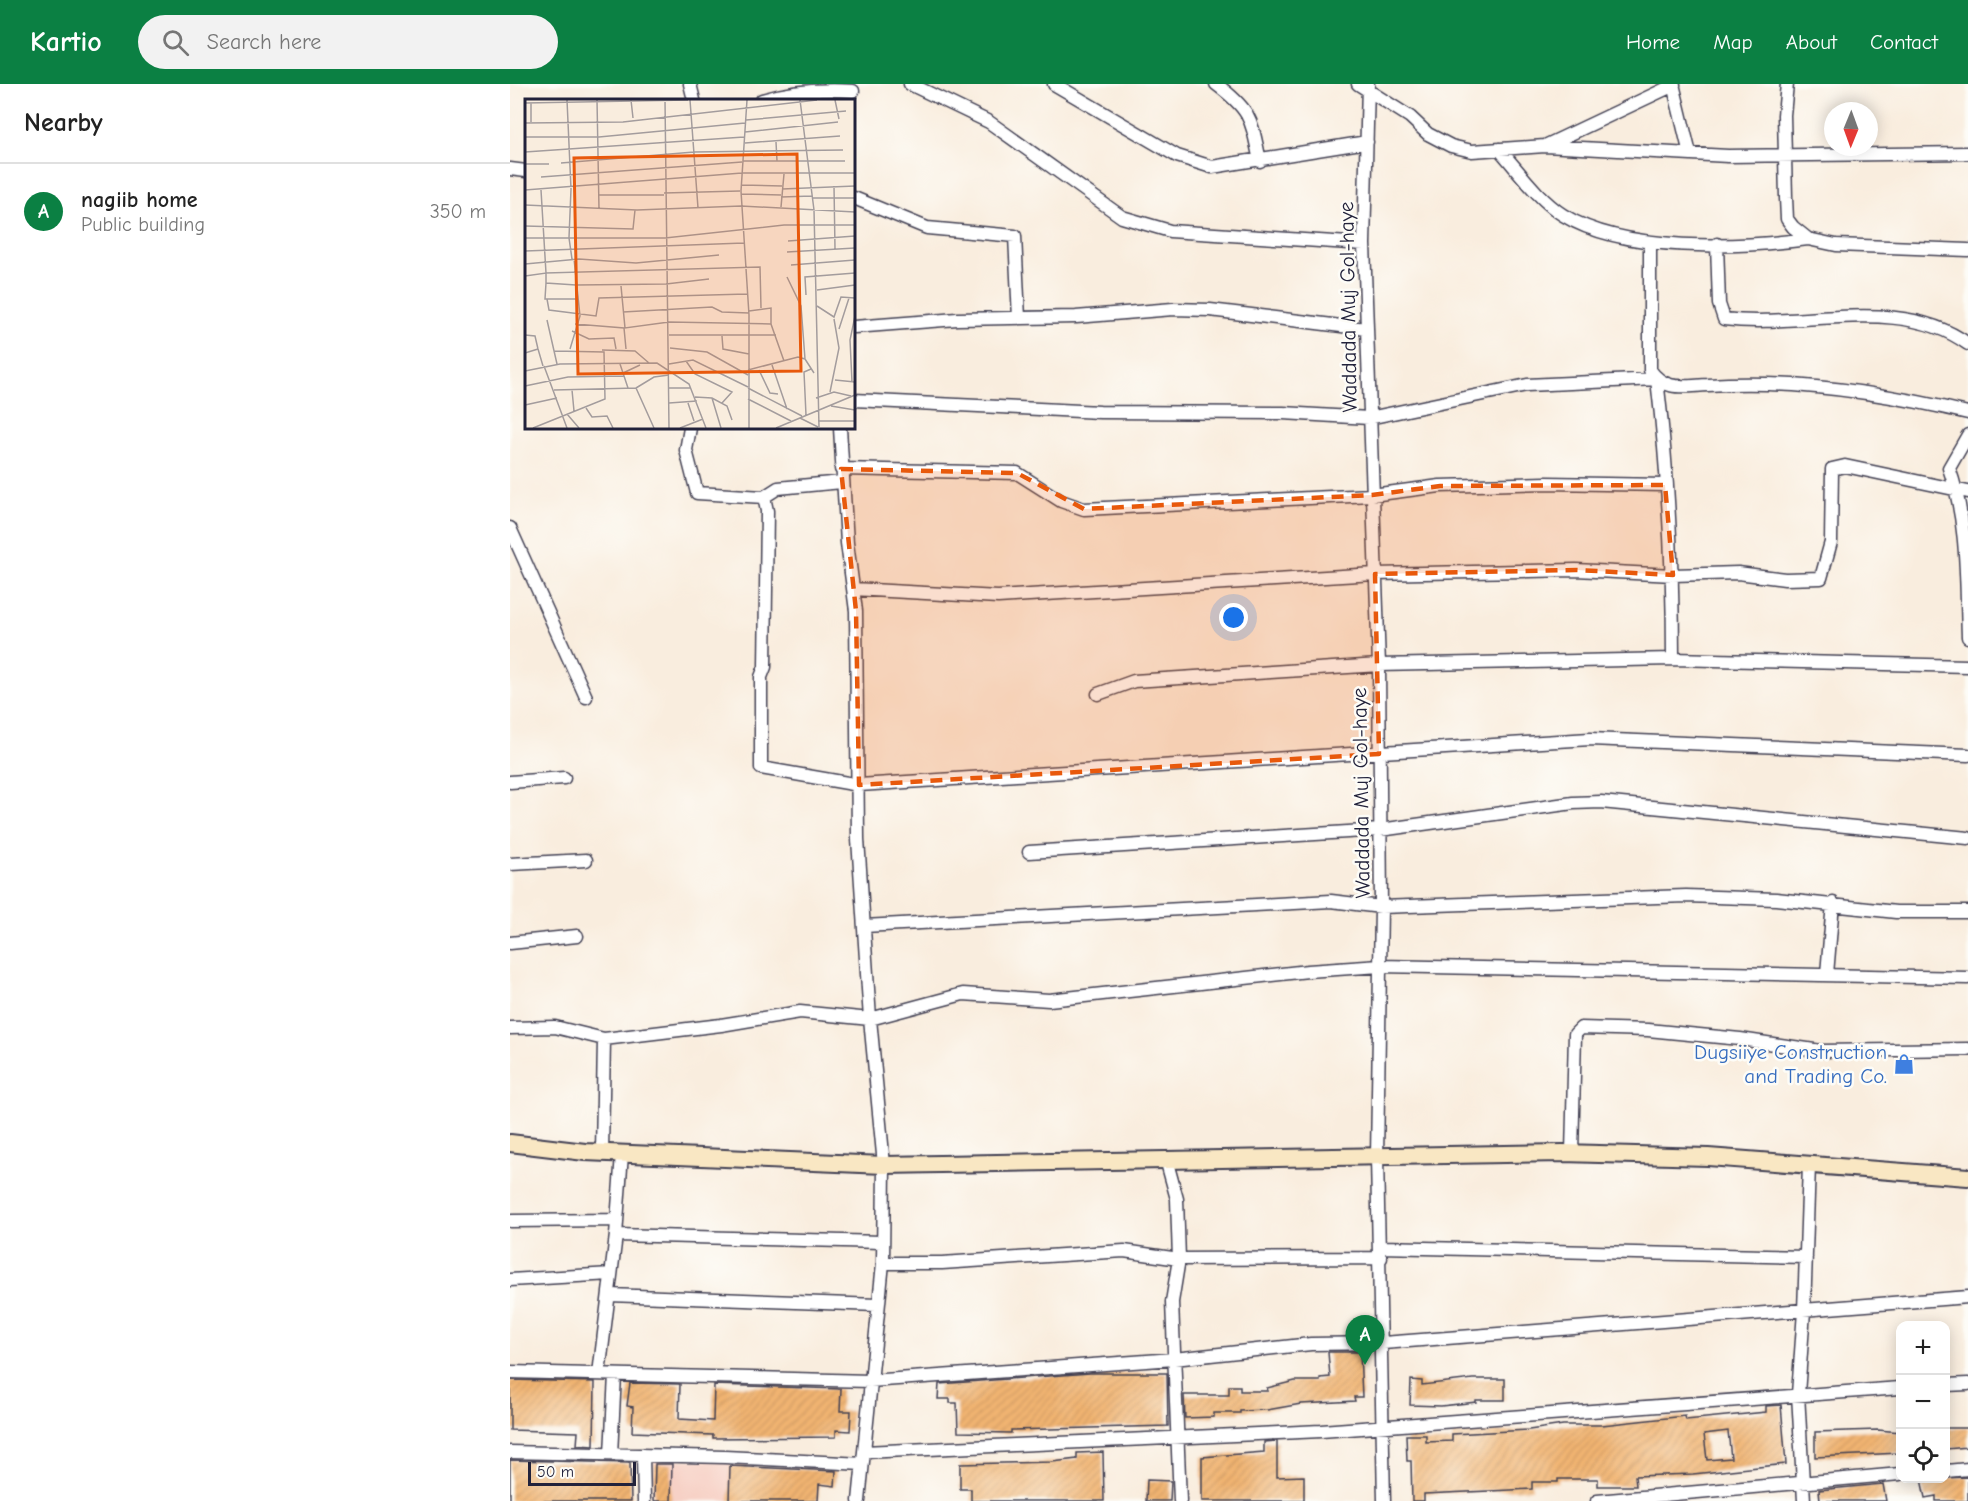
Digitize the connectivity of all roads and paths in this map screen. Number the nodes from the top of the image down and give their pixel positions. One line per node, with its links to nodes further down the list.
1 (690, 84): 10 (street)
2 (910, 84): 24 (street)
3 (1054, 84): 18 (street)
4 (1216, 84): 18 (street)
5 (1787, 84): 17 (street)
6 (1673, 85): 13 (street); 16 (street)
7 (1364, 86): 12 (street, Waddada Muj Gol-haye); 14 (street)
8 (781, 89): 9 (street); 11 (street)
9 (853, 92)
10 (694, 99)
11 (764, 99)
12 (1367, 142): 18 (street); 24 (street, Waddada Muj Gol-haye)
13 (1545, 146): 14 (street); 16 (street)
14 (1499, 149): 23 (street)
15 (1968, 153): 17 (street)
16 (1690, 154): 17 (street)
17 (1785, 156): 22 (street)
18 (1260, 161)
19 (510, 169): 20 (street)
20 (525, 171)
21 (855, 198): 27 (street)
22 (1808, 238): 25 (street); 26 (street)
23 (1650, 242): 25 (street); 31 (street)
24 (1364, 244): 29 (street, Waddada Muj Gol-haye)
25 (1717, 244): 30 (street)
26 (1968, 250)
27 (1019, 318): 28 (street); 29 (street)
28 (855, 327)
29 (1366, 329): 34 (street, Waddada Muj Gol-haye)
30 (1968, 344)
31 (1656, 380): 33 (street); 34 (street); 39 (street)
32 (855, 400): 34 (street)
33 (1968, 413)
34 (1369, 418): 41 (street, Waddada Muj Gol-haye)
35 (690, 429): 42 (street)
36 (840, 429): 38 (street)
37 (1968, 435): 40 (street)
38 (842, 475): 41 (street); 42 (street); 47 (street)
39 (1665, 485): 41 (street); 45 (street)
40 (1963, 491): 45 (street); 46 (street)
41 (1372, 495): 44 (street, Waddada Muj Gol-haye)
42 (764, 497): 58 (street)
43 (510, 528): 53 (street)
44 (1375, 574): 45 (street); 47 (street); 50 (street, Waddada Muj Gol-haye)
45 (1673, 575): 49 (street)
46 (1967, 579): 48 (street)
47 (853, 589): 58 (street)
48 (1968, 637)
49 (1673, 659): 50 (street); 51 (street)
50 (1379, 665): 52 (street); 54 (street, Waddada Muj Gol-haye)
51 (1968, 666)
52 (1098, 694)
53 (586, 697)
54 (1379, 754): 55 (street); 58 (street); 59 (street, Waddada Muj Gol-haye)
55 (1968, 755)
56 (564, 778): 57 (street)
57 (510, 782)
58 (859, 785): 67 (street)
59 (1380, 831): 60 (street); 61 (street); 65 (street, Waddada Muj Gol-haye)
60 (1968, 838)
61 (1029, 852)
62 (586, 860): 63 (street)
63 (510, 864)
64 (1833, 903): 65 (street); 66 (street); 71 (street)
65 (1381, 907): 67 (street); 70 (street, Waddada Muj Gol-haye)
66 (1968, 912)
67 (864, 926): 73 (street)
68 (577, 936): 69 (street)
69 (510, 943)
70 (1380, 966): 71 (street); 73 (street); 81 (street, Waddada Muj Gol-haye)
71 (1827, 974): 72 (street)
72 (1968, 978)
73 (870, 1019): 75 (street); 83 (street)
74 (510, 1028): 75 (street)
75 (604, 1039): 78 (street)
76 (1968, 1049): 79 (street)
77 (510, 1143): 78 (main road)
78 (602, 1153): 80 (main road)
79 (1572, 1153): 81 (main road); 84 (main road)
80 (622, 1154): 83 (main road); 86 (street)
81 (1377, 1157): 82 (main road); 90 (street, Waddada Muj Gol-haye)
82 (1166, 1159): 83 (main road); 92 (street)
83 (884, 1165): 89 (street)
84 (1809, 1165): 85 (main road); 91 (street)
85 (1968, 1177)
86 (617, 1220): 87 (street); 88 (street)
87 (510, 1221)
88 (616, 1235): 89 (street); 94 (street)
89 (882, 1242): 93 (street)
90 (1381, 1253): 91 (street); 92 (street); 100 (street, Waddada Muj Gol-haye)
91 (1806, 1257): 99 (street)
92 (1179, 1259): 93 (street); 101 (street)
93 (883, 1263): 98 (street)
94 (611, 1274): 95 (street); 96 (street)
95 (510, 1280)
96 (609, 1295): 98 (street); 103 (street)
97 (1968, 1296): 99 (street)
98 (877, 1305): 105 (street)
99 (1804, 1311): 100 (street); 109 (street)
100 (1383, 1343): 101 (street); 110 (street, Waddada Muj Gol-haye)
101 (1174, 1359): 105 (street); 111 (street)
102 (510, 1372): 103 (street)
103 (599, 1374): 104 (street)
104 (615, 1374): 105 (street); 113 (street)
105 (870, 1381): 115 (street)
106 (1968, 1384): 107 (street)
107 (1950, 1385)
108 (1896, 1388): 109 (street)
109 (1798, 1394): 110 (street); 119 (street)
110 (1382, 1425): 111 (street); 123 (street, Waddada Muj Gol-haye)
111 (1178, 1438): 115 (street); 122 (street)
112 (510, 1452): 113 (street)
113 (611, 1454): 114 (street)
114 (643, 1455): 115 (street); 120 (street)
115 (863, 1458): 121 (street)
116 (1968, 1469): 117 (street)
117 (1950, 1471)
118 (1896, 1474): 119 (street)
119 (1803, 1482): 124 (street); 125 (street)
120 (644, 1501)
121 (858, 1501)
122 (1180, 1501)
123 (1384, 1501)
124 (1597, 1501)
125 (1804, 1501)

